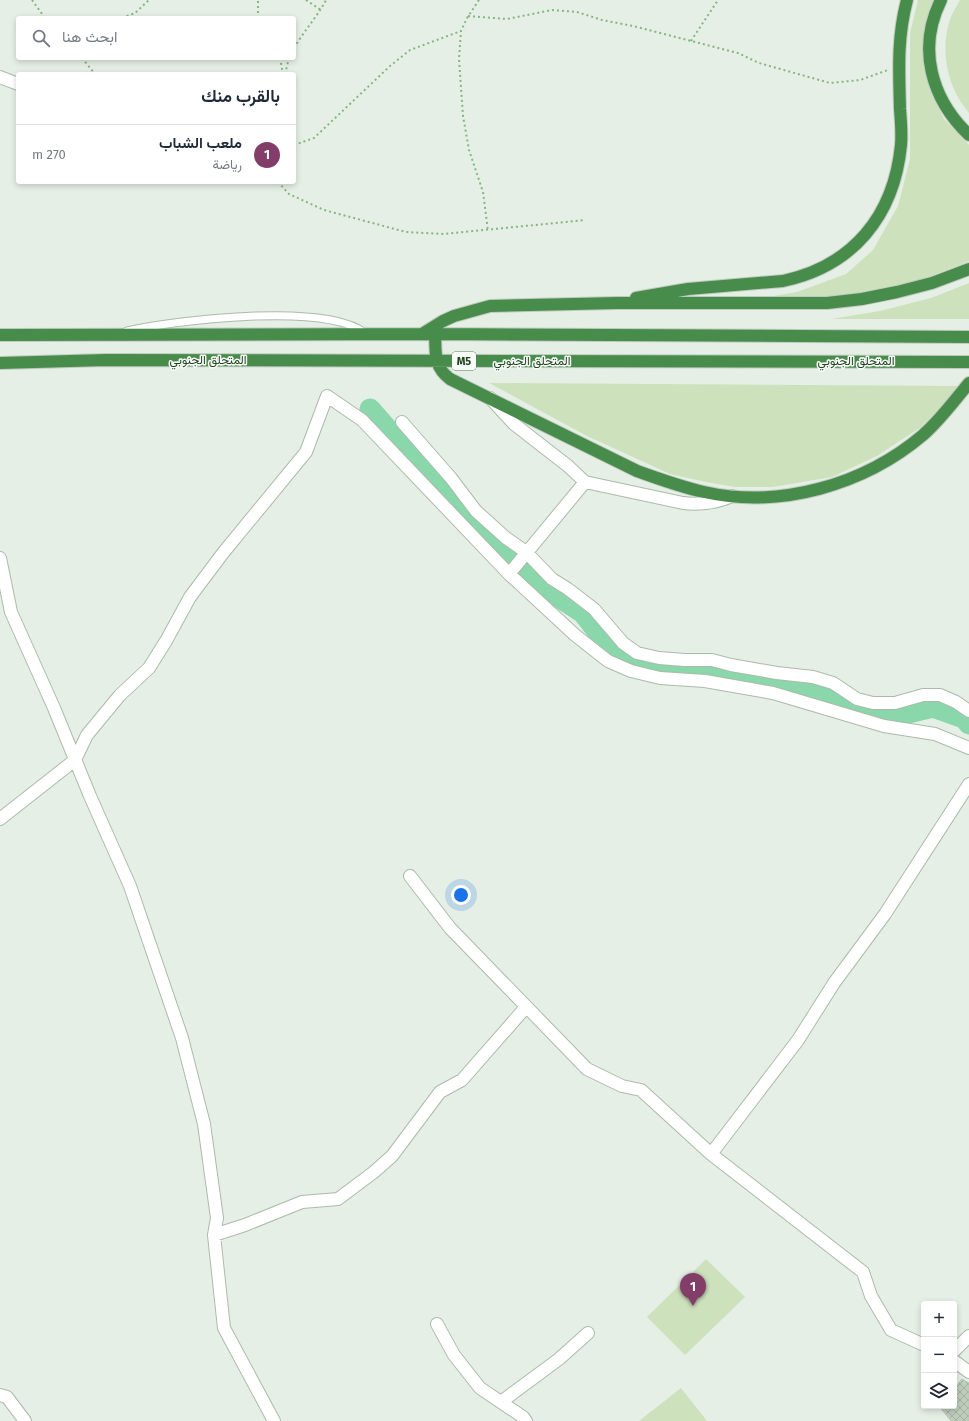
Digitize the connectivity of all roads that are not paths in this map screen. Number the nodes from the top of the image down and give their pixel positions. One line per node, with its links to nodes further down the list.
1 (907, 0): 7 (highway)
2 (941, 0): 5 (highway)
3 (0, 77): 4 (street)
4 (16, 83)
5 (969, 135)
6 (969, 269): 7 (highway)
7 (617, 303): 9 (highway)
8 (367, 334): 9 (highway, المتحلق الجنوبي / M5); 12 (highway, المتحلق الجنوبي / M5); 12 (lane)
9 (422, 334): 10 (highway, المتحلق الجنوبي / M5)
10 (435, 334): 13 (highway, المتحلق الجنوبي / M5); 14 (highway)
11 (0, 335): 12 (highway, المتحلق الجنوبي / M5)
12 (108, 335)
13 (969, 337)
14 (436, 361): 15 (highway, المتحلق الجنوبي / M5); 16 (highway, المتحلق الجنوبي / M5); 18 (highway)
15 (969, 362)
16 (0, 363)
17 (969, 382): 21 (highway)
18 (490, 397): 20 (street); 21 (highway)
19 (402, 422): 22 (street)
20 (585, 482): 21 (street); 22 (street)
21 (732, 496)
22 (526, 552): 24 (street); 25 (street)
23 (0, 558): 27 (street)
24 (509, 574): 26 (street); 27 (street)
25 (969, 711)
26 (969, 748)
27 (76, 760): 29 (street); 33 (street)
28 (969, 784): 32 (street)
29 (0, 819)
30 (410, 876): 31 (street)
31 (526, 1007): 32 (street); 33 (street)
32 (711, 1154): 37 (street)
33 (214, 1235): 44 (street)
34 (437, 1324): 42 (street)
35 (588, 1333): 42 (street)
36 (969, 1336): 38 (street)
37 (921, 1344)
38 (957, 1348)
39 (957, 1363): 40 (street)
40 (969, 1372)
41 (0, 1395): 43 (street)
42 (501, 1402): 45 (street)
43 (25, 1421)
44 (274, 1421)
45 (526, 1421)

